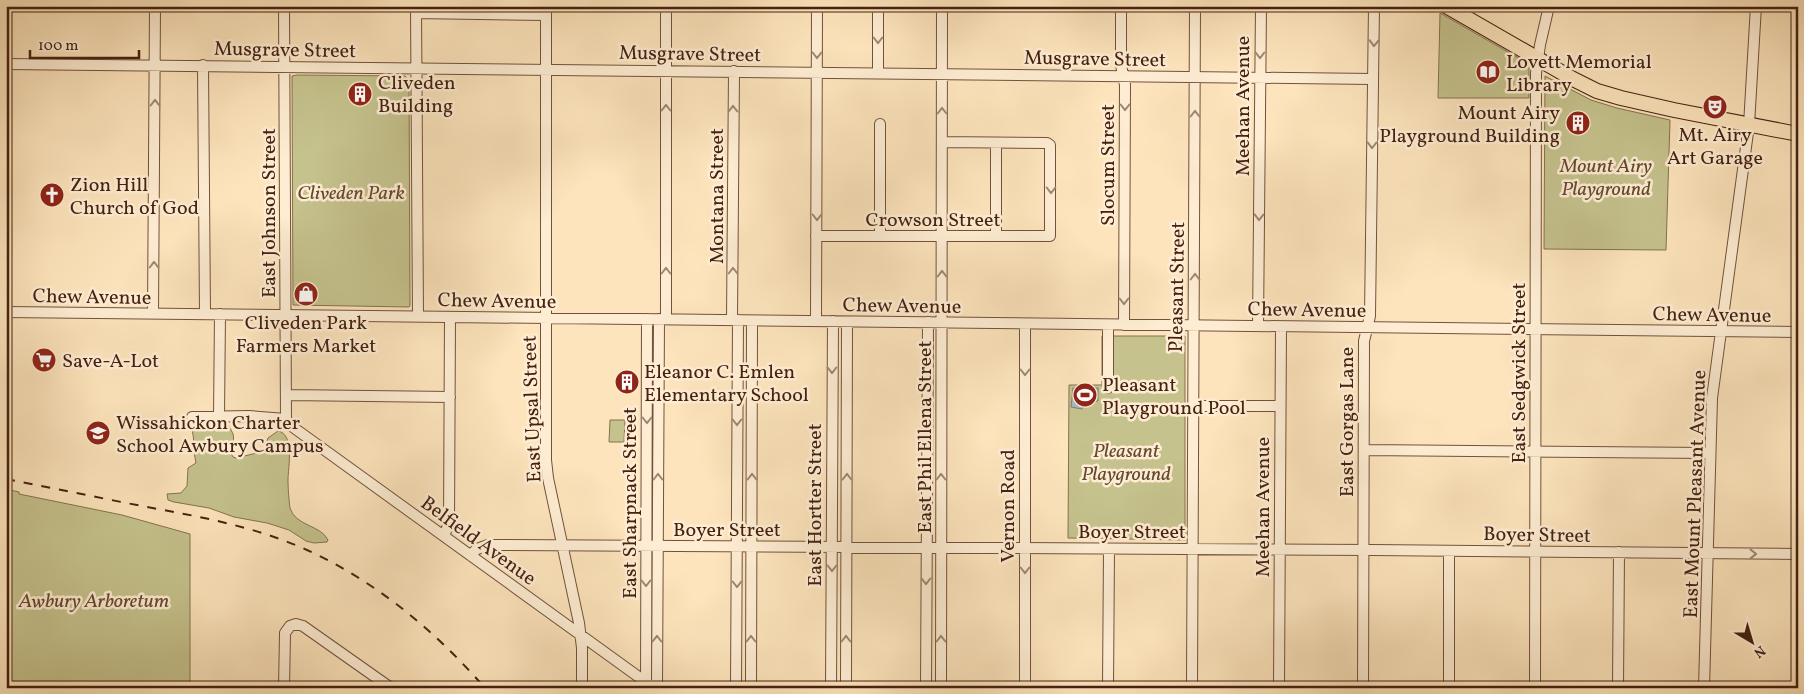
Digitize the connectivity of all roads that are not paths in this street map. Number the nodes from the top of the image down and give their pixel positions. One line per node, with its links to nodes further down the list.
1 (155, 6): 18 (street)
2 (284, 6): 20 (street, East Johnson Street)
3 (666, 6): 23 (street, East Sharpnack Street)
4 (817, 6): 25 (street, one-way to 25)
5 (878, 6): 26 (street, one-way to 26)
6 (942, 6): 27 (street, East Phil Ellena Street)
7 (1121, 6): 28 (street, Slocum Street)
8 (1195, 6): 29 (street, Pleasant Street)
9 (1261, 6): 30 (street, Meehan Avenue, one-way to 30)
10 (1374, 6): 31 (street, East Gorgas Lane, one-way to 31)
11 (1446, 6): 16 (main road)
12 (1548, 6): 16 (street, East Sedgwick Street)
13 (1756, 6): 33 (street, East Mount Pleasant Avenue)
14 (416, 10): 15 (street); 21 (street)
15 (546, 10): 22 (street, East Upsal Street)
16 (1538, 59): 33 (main road); 65 (street, East Sedgwick Street)
17 (6, 64): 18 (street, Musgrave Street)
18 (155, 65): 19 (street, Musgrave Street); 42 (street, one-way to 18)
19 (204, 66): 20 (street, Musgrave Street); 43 (street)
20 (285, 66): 21 (street, Musgrave Street); 45 (street, East Johnson Street)
21 (417, 68): 22 (street, Musgrave Street); 46 (street)
22 (546, 69): 23 (street, Musgrave Street); 48 (street, East Upsal Street)
23 (666, 71): 24 (street, Musgrave Street); 50 (street, East Sharpnack Street, one-way to 23)
24 (734, 71): 25 (street, Musgrave Street); 51 (street, Montana Street, one-way to 24)
25 (817, 73): 26 (street, Musgrave Street); 37 (street, one-way to 37)
26 (878, 73): 27 (street, Musgrave Street)
27 (942, 74): 28 (street, Musgrave Street); 35 (street, East Phil Ellena Street, one-way to 27)
28 (1123, 76): 29 (street, Musgrave Street); 60 (street, Slocum Street, one-way to 60)
29 (1195, 77): 30 (street, Musgrave Street); 61 (street, Pleasant Street, one-way to 29)
30 (1260, 78): 31 (street, Musgrave Street); 62 (street, Meehan Avenue, one-way to 62)
31 (1373, 79): 64 (street, East Gorgas Lane, one-way to 64)
32 (880, 124): 38 (street)
33 (1749, 125): 34 (main road); 66 (street, East Mount Pleasant Avenue)
34 (1798, 134)
35 (942, 142): 36 (street); 39 (street, East Phil Ellena Street)
36 (996, 143): 40 (street); 40 (street, Crowson Street, one-way to 40)
37 (816, 236): 38 (street, Crowson Street); 53 (street)
38 (880, 236): 39 (street, Crowson Street)
39 (942, 236): 40 (street, Crowson Street); 57 (street, East Phil Ellena Street, one-way to 39)
40 (996, 236)
41 (6, 312): 42 (street, Chew Avenue)
42 (153, 314): 43 (street, Chew Avenue)
43 (205, 314): 44 (street, Chew Avenue)
44 (220, 314): 45 (street, Chew Avenue); 73 (street)
45 (286, 315): 46 (street, Chew Avenue); 69 (street, East Johnson Street)
46 (418, 317): 47 (street, Chew Avenue)
47 (450, 317): 48 (street, Chew Avenue); 70 (street)
48 (545, 318): 49 (street, Chew Avenue); 80 (street, East Upsal Street)
49 (647, 319): 50 (street, Chew Avenue); 81 (street, East Sharpnack Street, one-way to 81)
50 (662, 319): 51 (street, Chew Avenue); 82 (street, East Sharpnack Street, one-way to 50)
51 (735, 320): 52 (street, Chew Avenue); 83 (street, Montana Street, one-way to 83)
52 (752, 321): 53 (street, Chew Avenue); 85 (street, one-way to 52)
53 (816, 321): 54 (street, Chew Avenue)
54 (833, 322): 55 (street, Chew Avenue); 84 (street, East Hortter Street, one-way to 84)
55 (847, 322): 56 (street, Chew Avenue); 86 (street, East Hortter Street, one-way to 55)
56 (928, 322): 57 (street, Chew Avenue); 87 (street, East Phil Ellena Street)
57 (942, 322): 58 (street, Chew Avenue); 88 (street, East Phil Ellena Street, one-way to 57)
58 (1025, 324): 59 (street, Chew Avenue); 89 (street, Vernon Road, one-way to 89)
59 (1108, 325): 60 (street, Chew Avenue); 68 (street)
60 (1124, 325): 61 (street, Chew Avenue)
61 (1194, 326): 62 (street, Chew Avenue); 71 (street, Pleasant Street)
62 (1258, 326): 63 (street, Chew Avenue)
63 (1281, 327): 64 (street, Chew Avenue); 72 (street, Meehan Avenue)
64 (1367, 328): 65 (street, Chew Avenue); 76 (street, East Gorgas Lane)
65 (1535, 330): 66 (street, Chew Avenue); 77 (street, East Sedgwick Street)
66 (1721, 332): 67 (street, Chew Avenue); 78 (street, East Mount Pleasant Avenue)
67 (1798, 332)
68 (1108, 388)
69 (286, 395): 70 (street); 75 (street, East Johnson Street)
70 (450, 397): 79 (street)
71 (1193, 406): 72 (street); 91 (street, Pleasant Street)
72 (1280, 406): 92 (street, Meehan Avenue)
73 (219, 416): 74 (street); 75 (street)
74 (192, 417)
75 (286, 419): 79 (street, Belfield Avenue)
76 (1364, 450): 77 (street); 93 (street, East Gorgas Lane)
77 (1535, 451): 78 (street); 95 (street, East Sedgwick Street)
78 (1710, 454): 97 (street, East Mount Pleasant Avenue)
79 (444, 536): 99 (street, Belfield Avenue)
80 (563, 546): 81 (street, Boyer Street); 99 (street, Boyer Street); 100 (street, East Upsal Street)
81 (646, 546): 82 (street, Boyer Street); 101 (street, East Sharpnack Street, one-way to 101)
82 (658, 546): 83 (street, Boyer Street); 101 (street, East Sharpnack Street, one-way to 82)
83 (737, 546): 85 (street, Boyer Street); 105 (street, Montana Street, one-way to 105)
84 (832, 546): 85 (street, Boyer Street); 86 (street, Boyer Street); 107 (street, East Hortter Street, one-way to 107)
85 (752, 547): 106 (street, one-way to 85)
86 (847, 547): 87 (street, Boyer Street); 108 (street, East Hortter Street, one-way to 86)
87 (926, 548): 88 (street, Boyer Street); 109 (street, East Phil Ellena Street, one-way to 109)
88 (941, 548): 89 (street, Boyer Street); 110 (street, East Phil Ellena Street, one-way to 88)
89 (1025, 548): 90 (street, Boyer Street); 111 (street, Vernon Road, one-way to 111)
90 (1109, 549): 91 (street, Boyer Street); 112 (street)
91 (1192, 549): 92 (street, Boyer Street); 113 (street, Pleasant Street)
92 (1280, 549): 93 (street, Boyer Street); 114 (street, Meehan Avenue)
93 (1363, 550): 94 (street, Boyer Street); 115 (street, East Gorgas Lane)
94 (1449, 551): 95 (street, Boyer Street); 116 (street)
95 (1535, 552): 96 (street, Boyer Street); 117 (street, East Sedgwick Street)
96 (1619, 552): 97 (street, Boyer Street); 118 (street)
97 (1708, 553): 98 (street, Boyer Street, one-way to 98); 119 (street, East Mount Pleasant Avenue)
98 (1798, 554)
99 (470, 555): 100 (street, Belfield Avenue)
100 (581, 634): 101 (street, Belfield Avenue); 104 (street, East Upsal Street)
101 (651, 686)
102 (284, 688): 103 (street)
103 (391, 688)
104 (582, 688)
105 (736, 688)
106 (751, 688)
107 (831, 688)
108 (846, 688)
109 (926, 688)
110 (941, 688)
111 (1025, 688)
112 (1108, 688)
113 (1192, 688)
114 (1279, 688)
115 (1363, 688)
116 (1449, 688)
117 (1534, 688)
118 (1618, 688)
119 (1704, 688)

